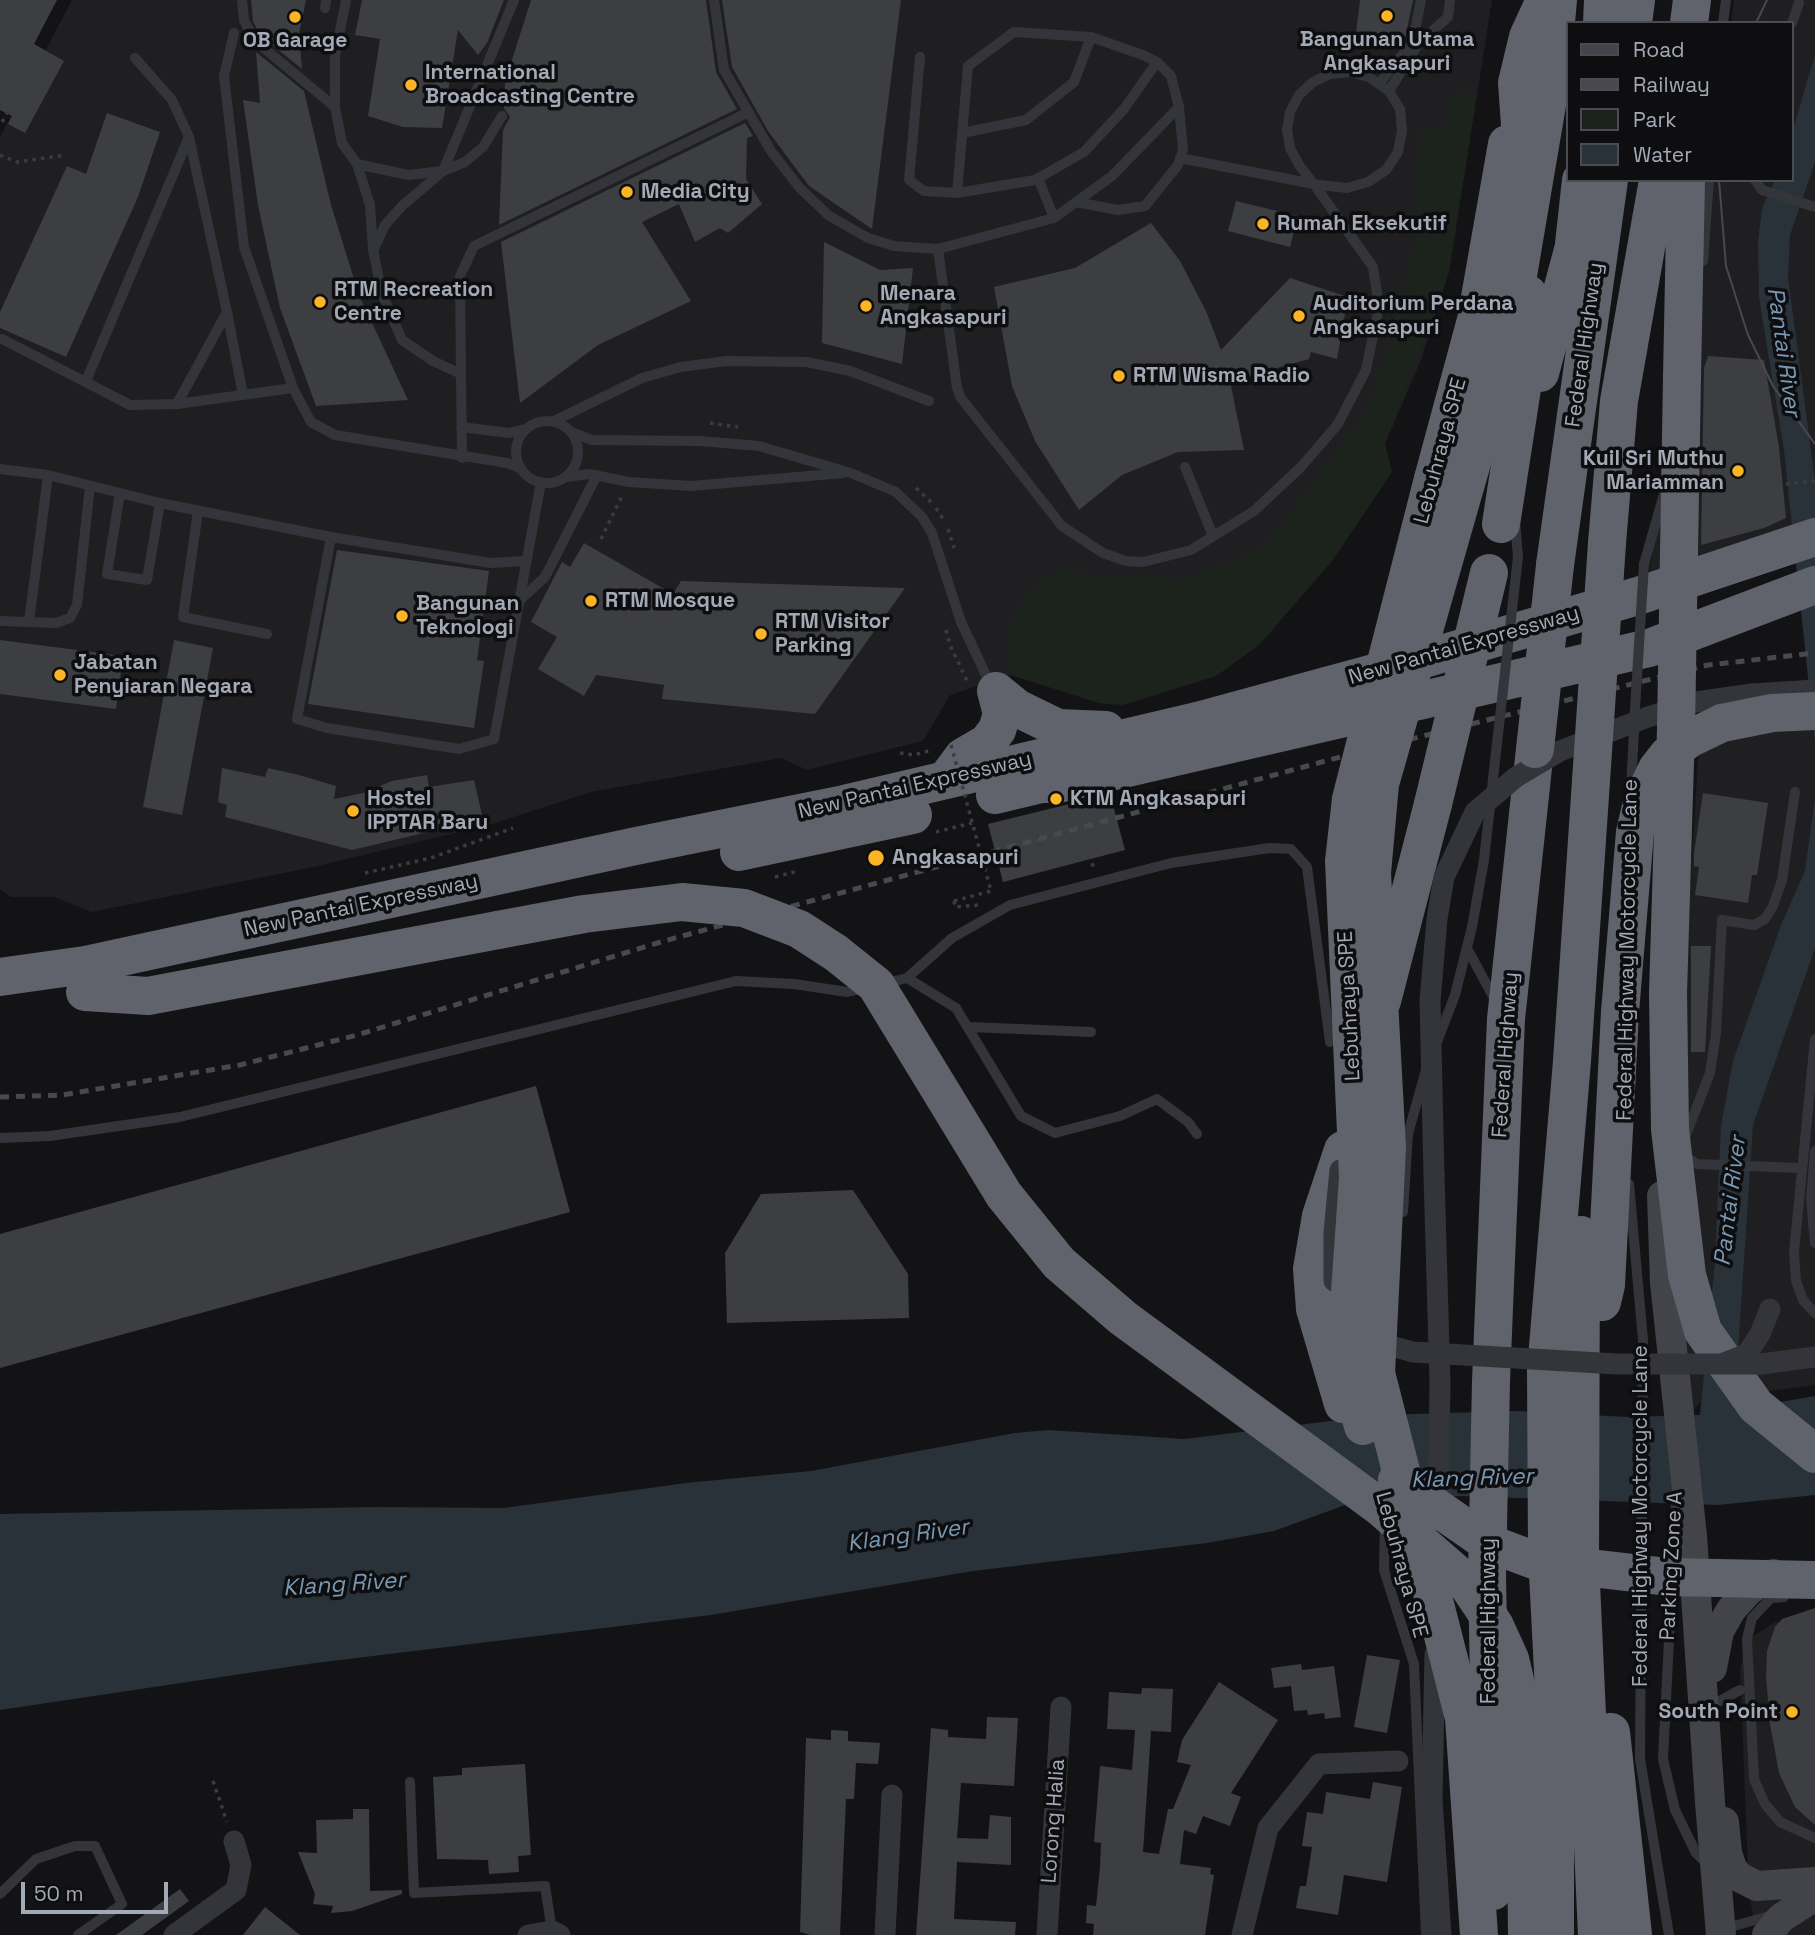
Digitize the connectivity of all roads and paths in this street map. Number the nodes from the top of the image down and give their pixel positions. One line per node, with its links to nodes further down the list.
1 (242, 0): 27 (lane)
2 (346, 0): 27 (lane)
3 (514, 0): 38 (lane)
4 (714, 0): 29 (lane)
5 (1421, 0): 23 (lane)
6 (1450, 0): 25 (lane)
7 (1545, 0): 24 (highway)
8 (1558, 0): 24 (highway)
9 (1603, 0): 14 (highway)
10 (1636, 0): 15 (highway)
11 (1726, 0): 13 (lane)
12 (1798, 3): 16 (lane)
13 (1697, 17)
14 (1602, 21)
15 (1633, 21)
16 (1793, 21)
17 (234, 33): 60 (lane)
18 (1091, 37): 22 (lane); 32 (lane); 32 (lane)
19 (1566, 47): 48 (lane)
20 (920, 57): 46 (lane)
21 (135, 58): 33 (lane)
22 (1157, 62): 28 (lane); 39 (lane)
23 (1379, 84): 25 (lane); 88 (lane, bridge)
24 (1533, 85): 92 (highway); 176 (highway, Lebuhraya SPE, bridge); 177 (highway, Lebuhraya SPE, bridge)
25 (1389, 91): 36 (lane)
26 (0, 95): 31 (path)
27 (335, 107): 37 (lane)
28 (1179, 107): 36 (lane); 47 (lane)
29 (749, 112): 51 (lane); 58 (lane)
30 (502, 116): 38 (lane)
31 (0, 126)
32 (962, 133): 46 (lane)
33 (189, 137): 55 (lane); 59 (lane)
34 (0, 155): 35 (path)
35 (66, 155)
36 (1180, 158): 47 (lane)
37 (357, 164): 38 (lane); 52 (lane)
38 (443, 171): 52 (lane)
39 (1038, 178): 46 (lane); 50 (lane)
40 (1581, 182): 53 (highway)
41 (1609, 182): 87 (highway, Federal Highway)
42 (1658, 182): 125 (highway, Federal Highway, bridge)
43 (1686, 182): 57 (highway)
44 (1709, 182): 54 (lane)
45 (1759, 185): 49 (lane)
46 (957, 193)
47 (1076, 202): 50 (lane)
48 (1541, 205)
49 (1811, 206)
50 (1054, 218): 51 (lane)
51 (938, 249): 88 (lane)
52 (373, 250): 58 (lane)
53 (1573, 250): 87 (highway); 92 (highway)
54 (1702, 277)
55 (227, 312): 61 (lane); 63 (lane)
56 (2, 339): 59 (lane)
57 (1688, 367): 130 (lane, Federal Highway Motorcycle Lane, bridge); 135 (highway, bridge)
58 (461, 373): 66 (lane)
59 (86, 381): 63 (lane)
60 (293, 388): 61 (lane); 70 (lane)
61 (243, 395): 63 (lane)
62 (929, 401): 64 (lane)
63 (177, 404)
64 (554, 421): 68 (lane); 69 (lane)
65 (710, 423): 67 (path)
66 (461, 427): 68 (lane); 70 (lane)
67 (744, 428)
68 (525, 429): 72 (lane)
69 (570, 432): 74 (lane); 77 (lane)
70 (462, 458): 72 (lane)
71 (1185, 467): 88 (lane)
72 (520, 468): 79 (lane)
73 (0, 469): 75 (lane)
74 (851, 473): 76 (lane); 101 (lane)
75 (48, 475): 82 (lane); 99 (lane)
76 (597, 475): 77 (lane); 96 (lane)
77 (566, 477): 79 (lane)
78 (1815, 481): 81 (path)
79 (541, 482): 94 (lane)
80 (909, 483): 93 (path)
81 (1786, 484)
82 (90, 486): 83 (lane); 99 (lane)
83 (120, 493): 84 (lane); 84 (lane)
84 (160, 503): 86 (lane)
85 (620, 503): 90 (path)
86 (198, 511): 89 (lane); 100 (lane)
87 (1559, 526): 120 (highway, Federal Highway, bridge)
88 (1213, 536)
89 (331, 537): 94 (lane); 96 (lane)
90 (601, 539)
91 (1802, 539): 104 (highway, New Pantai Expressway)
92 (1505, 541): 115 (lane, bridge); 129 (highway, bridge)
93 (957, 558)
94 (525, 561): 96 (lane)
95 (1801, 589): 118 (highway, New Pantai Expressway)
96 (520, 600)
97 (944, 619): 101 (path)
98 (0, 621): 99 (lane)
99 (29, 622)
100 (267, 634)
101 (985, 689): 104 (highway); 108 (highway)
102 (1815, 690): 175 (street, bridge)
103 (1815, 711): 143 (highway, bridge)
104 (1196, 721): 108 (highway, New Pantai Expressway)
105 (951, 745): 111 (path, bridge)
106 (900, 753): 107 (path)
107 (914, 755)
108 (944, 782): 116 (highway, New Pantai Expressway)
109 (1795, 792): 131 (lane)
110 (1067, 810): 113 (path, bridge)
111 (972, 823): 112 (path); 114 (path, bridge)
112 (933, 833)
113 (1090, 855)
114 (954, 901)
115 (1467, 948): 120 (lane); 133 (lane)
116 (0, 977)
117 (907, 978): 121 (lane); 124 (lane); 127 (lane)
118 (85, 992): 119 (highway, New Pantai Expressway); 179 (highway, bridge)
119 (0, 1003)
120 (1506, 1019): 155 (highway, Federal Highway)
121 (970, 1027): 122 (lane); 126 (lane)
122 (1091, 1032)
123 (1815, 1039): 131 (lane)
124 (1330, 1042)
125 (1572, 1061): 143 (highway); 148 (highway, Federal Highway)
126 (1197, 1134)
127 (0, 1139)
128 (1815, 1151): 134 (lane)
129 (1342, 1152): 141 (street, bridge); 150 (highway, bridge)
130 (1626, 1156)
131 (1800, 1168): 137 (lane)
132 (1627, 1169): 183 (lane, Federal Highway Motorcycle Lane)
133 (1402, 1226)
134 (1815, 1243)
135 (1676, 1279): 144 (street); 145 (highway)
136 (1770, 1309): 141 (street, bridge)
137 (1815, 1313)
138 (1396, 1330): 139 (lane)
139 (1395, 1356)
140 (1815, 1357): 141 (street, bridge)
141 (1719, 1365)
142 (1393, 1395): 146 (lane, bridge)
143 (1579, 1403): 148 (highway)
144 (1680, 1427): 162 (lane, Parking Zone A); 167 (street, bridge)
145 (1815, 1454)
146 (1387, 1488)
147 (1386, 1501): 174 (lane)
148 (1563, 1557): 151 (highway); 180 (highway, Federal Highway)
149 (1815, 1563): 153 (street)
150 (1804, 1589): 160 (lane)
151 (1581, 1603): 181 (highway); 182 (highway)
152 (1740, 1690): 153 (lane)
153 (1714, 1704): 163 (street)
154 (1061, 1707): 172 (street, Lorong Halia)
155 (1490, 1735): 176 (highway); 178 (highway, Federal Highway)
156 (1398, 1761): 173 (street)
157 (213, 1781): 161 (path)
158 (410, 1782): 166 (lane)
159 (892, 1795): 171 (street)
160 (1815, 1838)
161 (234, 1841): 169 (street)
162 (1727, 1886)
163 (1813, 1892): 165 (street)
164 (0, 1894): 168 (lane)
165 (1773, 1921): 167 (lane)
166 (556, 1933): 170 (street)
167 (1726, 1933)
168 (78, 1935)
169 (174, 1935)
170 (528, 1935)
171 (885, 1935)
172 (1047, 1935)
173 (1242, 1935)
174 (1426, 1935)
175 (1441, 1935)
176 (1458, 1935)
177 (1479, 1935)
178 (1494, 1935)
179 (1527, 1935)
180 (1555, 1935)
181 (1597, 1935)
182 (1633, 1935)
183 (1669, 1935)

